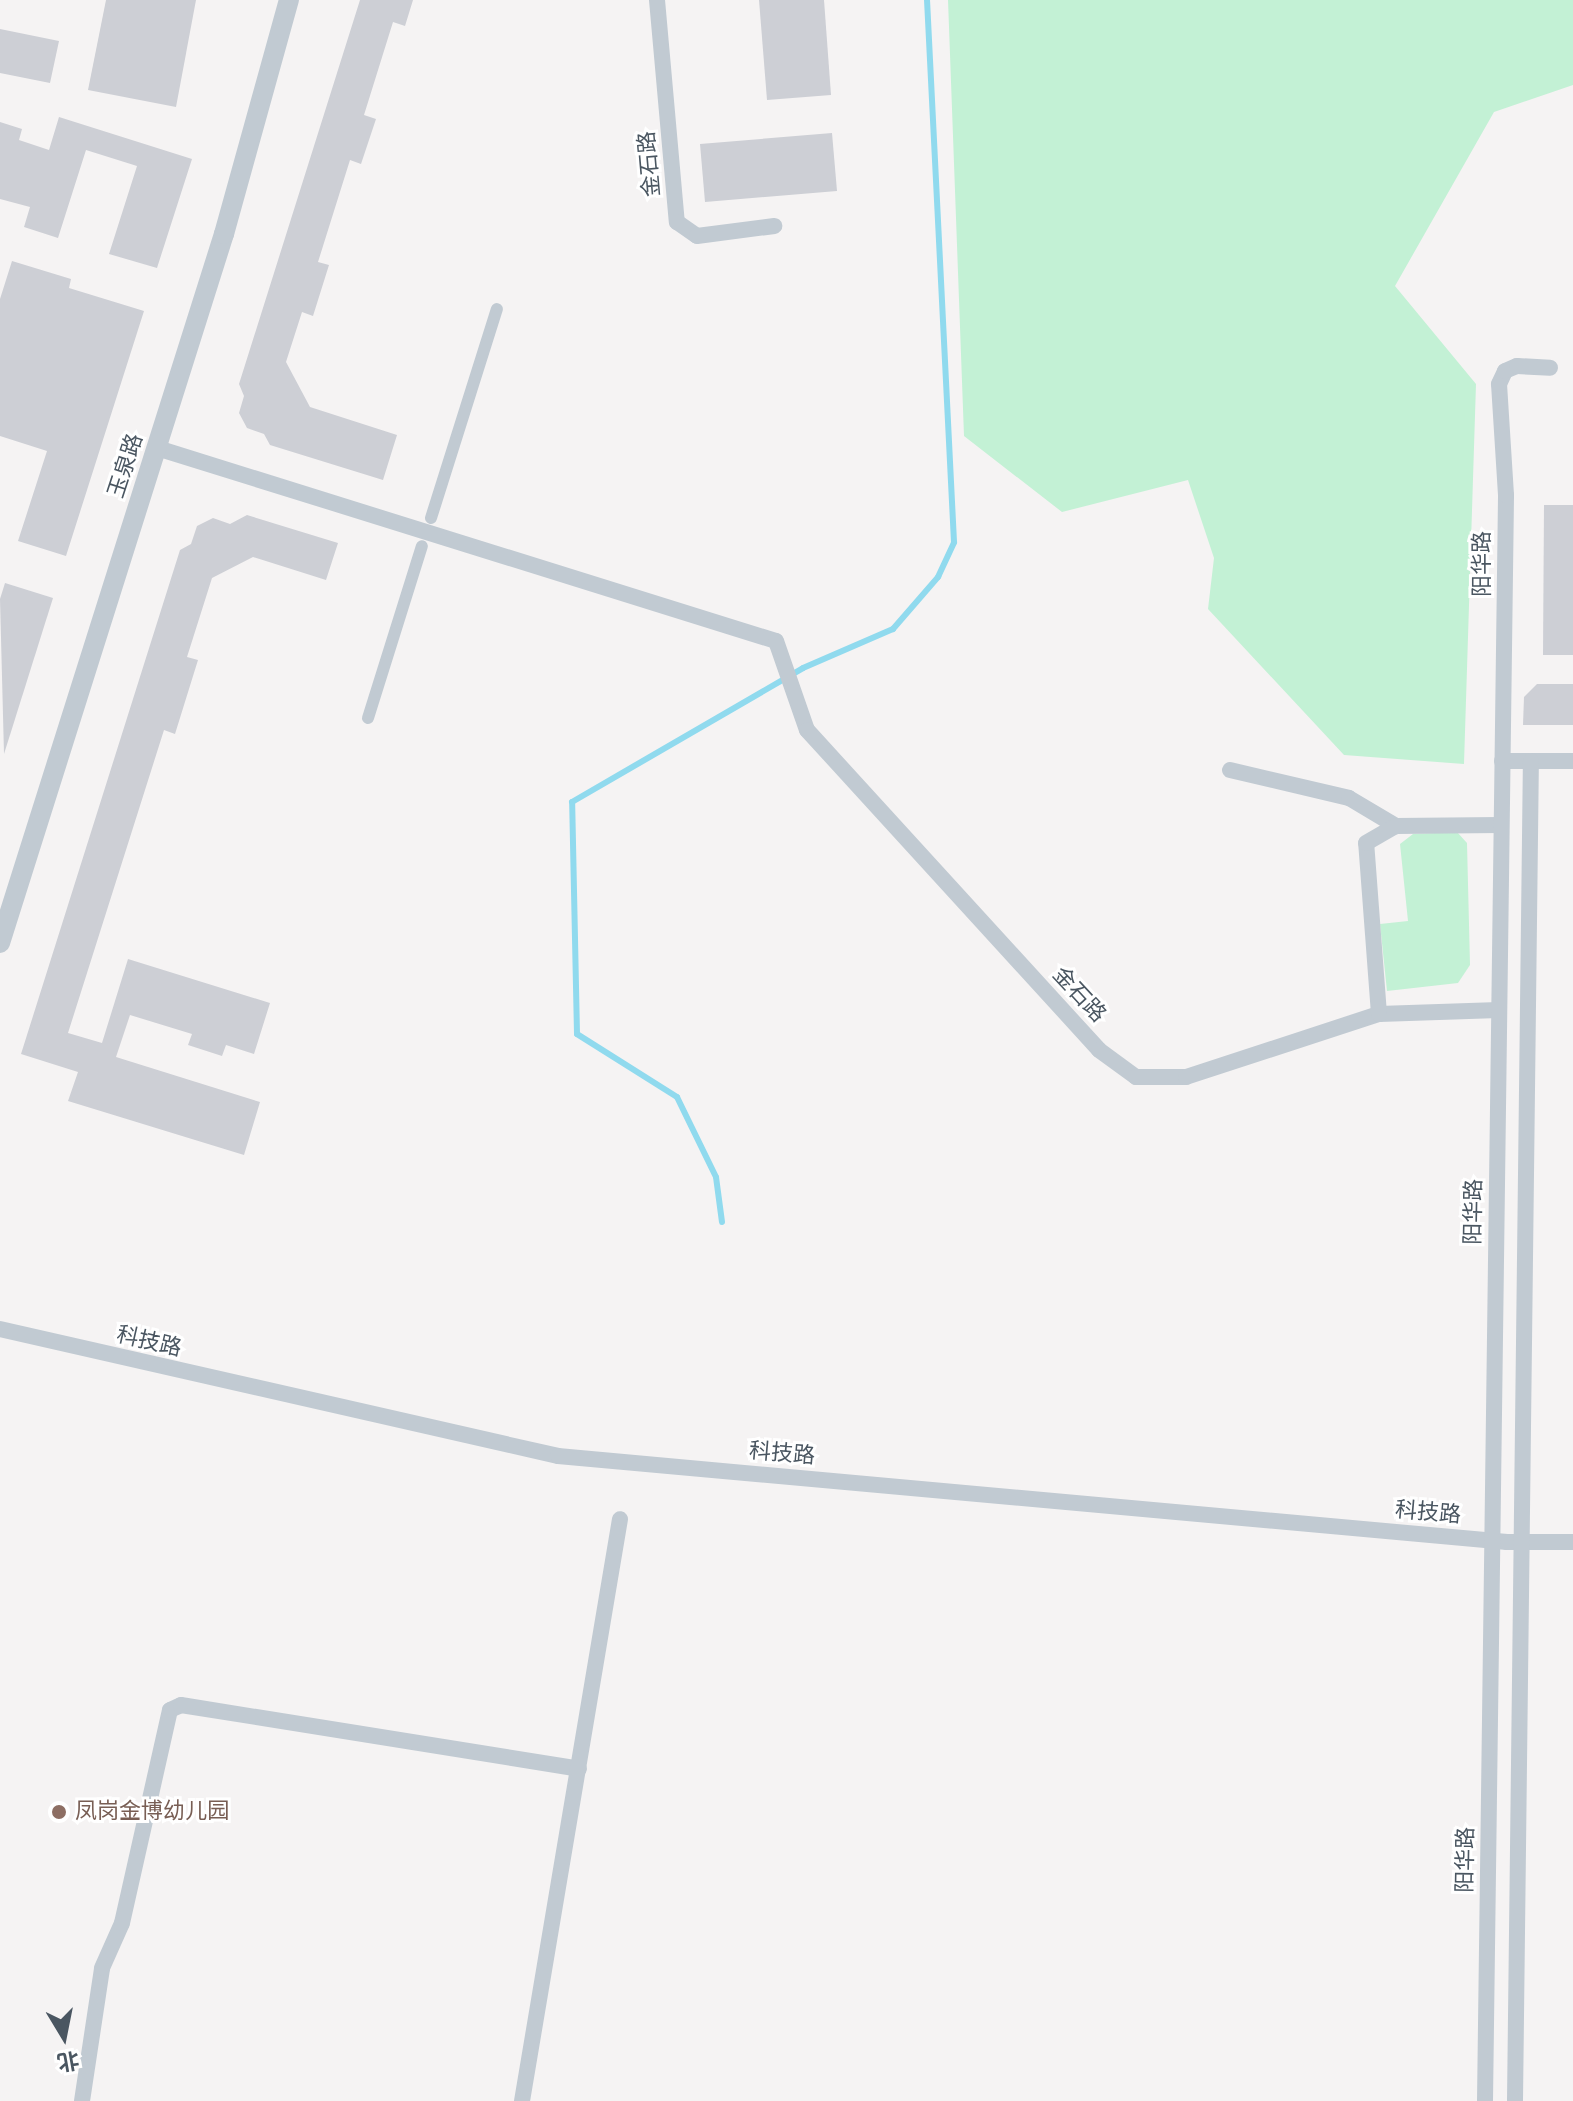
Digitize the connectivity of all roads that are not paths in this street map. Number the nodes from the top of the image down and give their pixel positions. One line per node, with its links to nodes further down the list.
1 (289, 0): 6 (street, 玉泉路)
2 (657, 0): 3 (street, 金石路)
3 (774, 226)
4 (497, 309): 7 (street)
5 (1550, 368): 10 (street, 阳华路)
6 (157, 448): 16 (street, 玉泉路); 18 (street, 金石路)
7 (431, 518)
8 (422, 546): 9 (street)
9 (368, 718)
10 (1502, 761): 11 (street); 14 (street, 阳华路)
11 (1531, 761): 12 (street); 22 (street)
12 (1573, 761)
13 (1230, 770): 15 (street)
14 (1500, 825): 15 (street); 17 (street, 阳华路)
15 (1396, 826): 18 (street)
16 (0, 943)
17 (1499, 1010): 18 (street, 金石路); 21 (street, 阳华路)
18 (1379, 1014)
19 (0, 1329): 21 (street, 科技路)
20 (620, 1519): 24 (street)
21 (1492, 1541): 22 (street, 科技路); 27 (street, 阳华路)
22 (1522, 1542): 23 (street, 科技路); 28 (street)
23 (1573, 1542)
24 (579, 1769): 25 (street); 26 (street)
25 (82, 2101)
26 (522, 2101)
27 (1485, 2101)
28 (1515, 2101)

